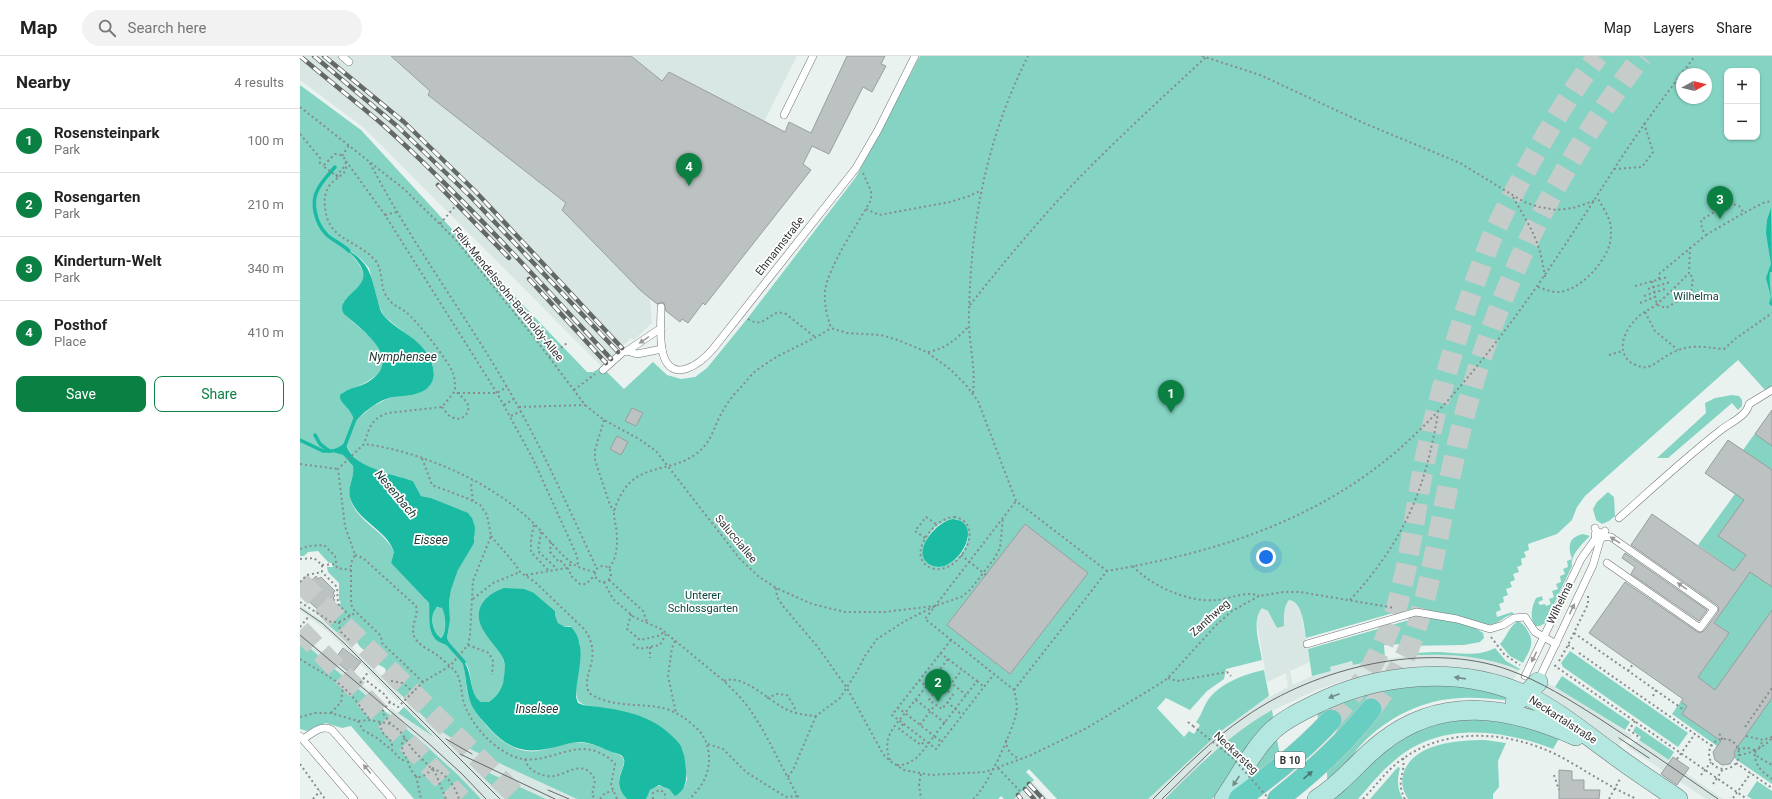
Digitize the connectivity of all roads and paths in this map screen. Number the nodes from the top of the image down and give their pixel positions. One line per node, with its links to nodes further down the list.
1 (342, 56): 8 (lane)
2 (813, 56): 10 (lane)
3 (915, 56): 18 (lane, Ehmannstraße)
4 (1028, 56): 21 (path)
5 (1202, 56): 7 (path)
6 (1695, 56): 11 (path)
7 (1207, 57): 22 (path); 50 (path)
8 (349, 62)
9 (300, 107): 13 (path, Felix-Mendelssohn-Bartholdy-Allee)
10 (784, 116)
11 (1644, 123): 19 (path); 19 (path)
12 (300, 134): 17 (path)
13 (349, 145): 14 (path); 16 (path, Felix-Mendelssohn-Bartholdy-Allee)
14 (342, 156): 15 (path); 17 (path)
15 (346, 161): 20 (path); 30 (path)
16 (369, 161): 28 (path); 31 (path, Felix-Mendelssohn-Bartholdy-Allee)
17 (323, 166): 20 (path)
18 (856, 168): 27 (path); 54 (lane, Ehmannstraße)
19 (1614, 169): 23 (path)
20 (337, 176): 71 (path)
21 (981, 191): 27 (path); 50 (path)
22 (1512, 196): 24 (path); 35 (path)
23 (1597, 197): 24 (path); 41 (path)
24 (1595, 200): 35 (path)
25 (1772, 201): 29 (path)
26 (456, 204): 31 (path)
27 (866, 209): 57 (path)
28 (397, 212): 30 (path); 68 (path)
29 (1744, 213): 32 (path); 32 (path)
30 (385, 215): 72 (path)
31 (440, 224): 66 (path, Felix-Mendelssohn-Bartholdy-Allee)
32 (1706, 235): 33 (path)
33 (1690, 247): 34 (path); 37 (path)
34 (1689, 273): 49 (path); 49 (path)
35 (1545, 277): 41 (path)
36 (1668, 277): 37 (path)
37 (1659, 279): 38 (path)
38 (1652, 281): 40 (path); 42 (path)
39 (1670, 282): 42 (path)
40 (1635, 286)
41 (1538, 287): 80 (path)
42 (1654, 287): 43 (path); 45 (path)
43 (1648, 289)
44 (1665, 289): 45 (path)
45 (1655, 292): 46 (path); 47 (path)
46 (1644, 296)
47 (1656, 298): 48 (path); 49 (path)
48 (1640, 303)
49 (1657, 305): 52 (path)
50 (969, 306): 55 (path)
51 (661, 307): 56 (lane, Ehmannstraße)
52 (1645, 312): 61 (path); 63 (path)
53 (1772, 313): 61 (path)
54 (741, 314): 58 (path); 60 (lane, Ehmannstraße)
55 (969, 326): 64 (path); 73 (path)
56 (661, 328): 60 (lane, Ehmannstraße); 62 (lane, one-way to 62)
57 (831, 328): 58 (path); 64 (path)
58 (816, 338): 86 (path)
59 (567, 343): 66 (path)
60 (662, 349): 62 (lane)
61 (1678, 350): 63 (path)
62 (627, 351): 67 (lane)
63 (1623, 351): 65 (path)
64 (927, 352): 73 (path)
65 (1610, 355)
66 (549, 357): 69 (path, Felix-Mendelssohn-Bartholdy-Allee)
67 (603, 370): 69 (path)
68 (507, 387): 72 (path); 74 (path)
69 (574, 390): 76 (path, Felix-Mendelssohn-Bartholdy-Allee)
70 (1770, 391): 93 (lane)
71 (456, 392): 72 (path); 77 (path); 77 (path)
72 (497, 393): 75 (path)
73 (973, 393): 90 (path)
74 (514, 399): 75 (path); 78 (path)
75 (504, 405): 81 (path)
76 (585, 405): 78 (path); 82 (path, Felix-Mendelssohn-Bartholdy-Allee)
77 (442, 407): 83 (path)
78 (519, 407): 79 (path)
79 (520, 411): 81 (path); 116 (path)
80 (1438, 412): 112 (path); 136 (path)
81 (511, 416): 113 (path)
82 (604, 420): 86 (path, Salucciallee); 91 (path)
83 (364, 444): 84 (path); 87 (path)
84 (422, 458): 88 (path); 89 (path)
85 (300, 464): 87 (path)
86 (668, 467): 91 (path); 130 (path, Salucciallee)
87 (338, 469): 104 (path)
88 (473, 481): 89 (path); 95 (path)
89 (473, 501): 98 (path)
90 (1016, 501): 92 (path); 120 (path)
91 (614, 511): 115 (path)
92 (1004, 517): 107 (path); 124 (path)
93 (1619, 518)
94 (936, 524): 99 (path); 99 (path); 105 (path)
95 (534, 525): 96 (path); 102 (path)
96 (541, 532): 100 (path); 101 (path)
97 (1599, 532): 109 (lane, one-way to 97); 150 (lane, Wilhelma); 157 (lane, Wilhelma, one-way to 97)
98 (490, 536): 122 (path); 135 (path)
99 (925, 538): 105 (path)
100 (539, 542): 102 (path); 118 (path)
101 (551, 542): 108 (path); 114 (path)
102 (532, 543): 119 (path)
103 (300, 549): 110 (path)
104 (355, 555): 117 (path); 168 (path)
105 (961, 555): 107 (path)
106 (300, 559): 111 (path)
107 (969, 561): 124 (path); 138 (path)
108 (572, 563): 113 (path); 114 (path)
109 (1608, 563)
110 (336, 564): 111 (path); 117 (path)
111 (322, 565): 121 (path)
112 (1132, 566): 120 (path); 133 (path)
113 (578, 567): 123 (path)
114 (567, 568): 118 (path); 125 (path)
115 (609, 568): 116 (path); 127 (path)
116 (597, 569): 123 (path)
117 (351, 570): 139 (path)
118 (557, 570): 119 (path)
119 (550, 571): 126 (path)
120 (1106, 571): 192 (path)
121 (322, 572): 128 (path); 143 (path)
122 (520, 572): 126 (path); 135 (path)
123 (595, 572): 125 (path)
124 (985, 574): 138 (path)
125 (595, 575): 129 (path)
126 (525, 576): 209 (path)
127 (609, 580): 129 (path); 145 (path)
128 (300, 582)
129 (604, 582): 141 (path)
130 (776, 588): 138 (path, Salucciallee); 189 (path, Zanthweg)
131 (1588, 592): 149 (path)
132 (1274, 593): 133 (path, Zanthweg); 134 (path); 136 (path, Zanthweg)
133 (1259, 596): 177 (path, Zanthweg)
134 (1274, 597)
135 (473, 599): 159 (path)
136 (1350, 600): 140 (path, Zanthweg)
137 (300, 602): 144 (path)
138 (935, 606): 152 (path); 189 (path)
139 (357, 612): 143 (path); 183 (path)
140 (1416, 612): 150 (lane); 156 (lane)
141 (631, 614): 145 (path); 148 (path)
142 (309, 616): 146 (path)
143 (350, 616): 144 (path)
144 (339, 622): 151 (path)
145 (647, 622): 148 (path)
146 (301, 624): 147 (path)
147 (300, 627)
148 (665, 633): 154 (path); 160 (path)
149 (1574, 633): 158 (path); 171 (path)
150 (1543, 638): 157 (lane); 185 (lane, Wilhelma, one-way to 185)
151 (349, 640)
152 (951, 640): 162 (path); 173 (path)
153 (1493, 640): 185 (path)
154 (675, 641): 180 (path); 209 (path)
155 (633, 644): 160 (path)
156 (1307, 644)
157 (1556, 644): 185 (lane, Wilhelma)
158 (1568, 645): 161 (path); 220 (path)
159 (468, 646): 168 (path); 174 (path)
160 (650, 647): 164 (path)
161 (1574, 649)
162 (940, 653): 166 (path); 178 (path)
163 (1579, 653): 228 (path)
164 (650, 658)
165 (300, 659): 187 (path)
166 (948, 659): 169 (path); 172 (path)
167 (1633, 664): 171 (path)
168 (450, 666): 183 (path); 253 (path)
169 (962, 670): 181 (path); 184 (path)
170 (369, 671): 176 (path)
171 (1628, 671): 193 (path)
172 (938, 672): 184 (path); 186 (path)
173 (994, 674): 188 (path); 192 (path)
174 (492, 675)
175 (1231, 676): 177 (path)
176 (364, 678): 182 (path); 200 (path)
177 (1168, 678): 254 (path, Zanthweg)
178 (919, 680): 186 (path); 203 (path)
179 (392, 681): 194 (path)
180 (724, 681): 198 (path); 276 (path)
181 (977, 681): 188 (path); 196 (path)
182 (360, 682)
183 (423, 682): 194 (path)
184 (952, 683): 191 (path); 196 (path)
185 (1524, 685): 215 (main road); 250 (main road, Neckartalstraße); 264 (main road); 306 (main road, Neckartalstraße, one-way to 306)
186 (927, 686): 195 (path); 199 (path)
187 (343, 687): 208 (path); 216 (path)
188 (984, 687): 212 (path)
189 (847, 688): 213 (path); 257 (path, Zanthweg)
190 (1772, 688): 227 (path)
191 (946, 690): 195 (path); 201 (path)
192 (1014, 690): 237 (path)
193 (1656, 690): 197 (path); 206 (path)
194 (413, 692): 200 (path)
195 (934, 693): 202 (path)
196 (966, 695): 204 (path)
197 (1653, 696)
198 (767, 698): 210 (path); 210 (path)
199 (916, 700): 207 (path); 211 (path)
200 (390, 702): 224 (path)
201 (947, 702): 202 (path); 204 (path)
202 (935, 704): 207 (path)
203 (898, 708): 211 (path); 219 (path)
204 (955, 709): 212 (path); 223 (path)
205 (1371, 709): 309 (main road, B 10, one-way to 205)
206 (1684, 710)
207 (930, 712): 223 (path); 226 (path)
208 (331, 713): 214 (path); 218 (path)
209 (676, 713): 243 (path)
210 (796, 713): 213 (path)
211 (905, 713): 219 (path); 226 (path)
212 (962, 715): 242 (path)
213 (816, 716): 276 (path)
214 (300, 717)
215 (1530, 719): 250 (main road, Neckartalstraße); 264 (main road, Neckartalstraße)
216 (370, 720): 218 (path); 222 (path)
217 (1331, 720): 307 (main road, B 10)
218 (358, 721): 246 (path)
219 (899, 721): 225 (path); 257 (path)
220 (1635, 721): 235 (path); 249 (path)
221 (1188, 722): 308 (path, Neckarsteg, bridge)
222 (380, 723): 224 (path); 246 (path)
223 (945, 723): 230 (path)
224 (391, 724): 234 (path)
225 (903, 724): 240 (path); 240 (path)
226 (920, 725): 230 (path)
227 (1745, 727)
228 (1695, 734): 245 (path); 249 (path)
229 (1719, 734): 239 (path)
230 (934, 736): 242 (path); 244 (path)
231 (1746, 736): 238 (path)
232 (302, 737): 292 (lane); 293 (lane, one-way to 232)
233 (1772, 737): 238 (path); 247 (path)
234 (405, 738): 256 (path); 263 (path)
235 (1637, 738)
236 (1732, 738): 241 (path)
237 (1006, 739): 254 (path); 268 (path)
238 (1759, 739): 247 (path)
239 (1722, 740): 241 (path); 245 (path)
240 (925, 741): 244 (path)
241 (1730, 741): 248 (path)
242 (942, 742): 244 (path)
243 (708, 744): 288 (path); 302 (path)
244 (928, 744): 261 (path)
245 (1712, 746): 258 (path)
246 (392, 749): 256 (path)
247 (1756, 749): 248 (path); 251 (path); 262 (path); 278 (path)
248 (1738, 750): 251 (path)
249 (1681, 753): 255 (path); 269 (path)
250 (1613, 755): 315 (main road, Neckartalstraße)
251 (1738, 755): 259 (path)
252 (1403, 758): 281 (path); 311 (path); 312 (path)
253 (525, 759): 284 (path); 297 (path)
254 (1022, 759): 265 (path, Zanthweg)
255 (1678, 759)
256 (407, 760): 275 (path)
257 (890, 761): 261 (path, Zanthweg)
258 (1711, 761): 267 (path); 269 (path)
259 (1736, 763): 267 (path); 271 (path)
260 (300, 764): 283 (path)
261 (895, 764): 272 (path, Zanthweg)
262 (1772, 765)
263 (430, 766): 266 (path); 296 (path)
264 (1355, 767): 310 (main road, Neckartalstraße)
265 (998, 768): 268 (path, Zanthweg); 285 (path)
266 (432, 769): 275 (path); 295 (path)
267 (1723, 769): 277 (path)
268 (991, 770): 272 (path, Zanthweg); 305 (path)
269 (1705, 770): 274 (path); 277 (path)
270 (1624, 772): 281 (path)
271 (1751, 773): 280 (path); 286 (path)
272 (921, 774): 304 (path)
273 (1554, 775): 282 (path)
274 (1701, 775)
275 (416, 776): 294 (path)
276 (788, 777): 287 (path)
277 (1717, 778): 279 (path); 286 (path)
278 (1772, 779)
279 (1713, 784)
280 (1772, 788)
281 (1614, 789): 313 (path); 314 (path)
282 (1559, 790)
283 (320, 791): 290 (path); 291 (path)
284 (613, 791): 298 (path); 299 (path)
285 (1020, 791)
286 (1737, 792): 289 (path); 316 (path)
287 (797, 796): 288 (path); 303 (path)
288 (786, 798)
289 (1733, 798)
290 (313, 799)
291 (325, 799)
292 (354, 799)
293 (392, 799)
294 (421, 799)
295 (446, 799)
296 (459, 799)
297 (595, 799)
298 (600, 799)
299 (617, 799)
300 (653, 799): 301 (path)
301 (665, 799)
302 (689, 799)
303 (799, 799)
304 (921, 799)
305 (973, 799)
306 (1224, 799)
307 (1239, 799)
308 (1269, 799)
309 (1278, 799)
310 (1317, 799)
311 (1363, 799)
312 (1405, 799)
313 (1609, 799)
314 (1637, 799)
315 (1678, 799)
316 (1747, 799)

